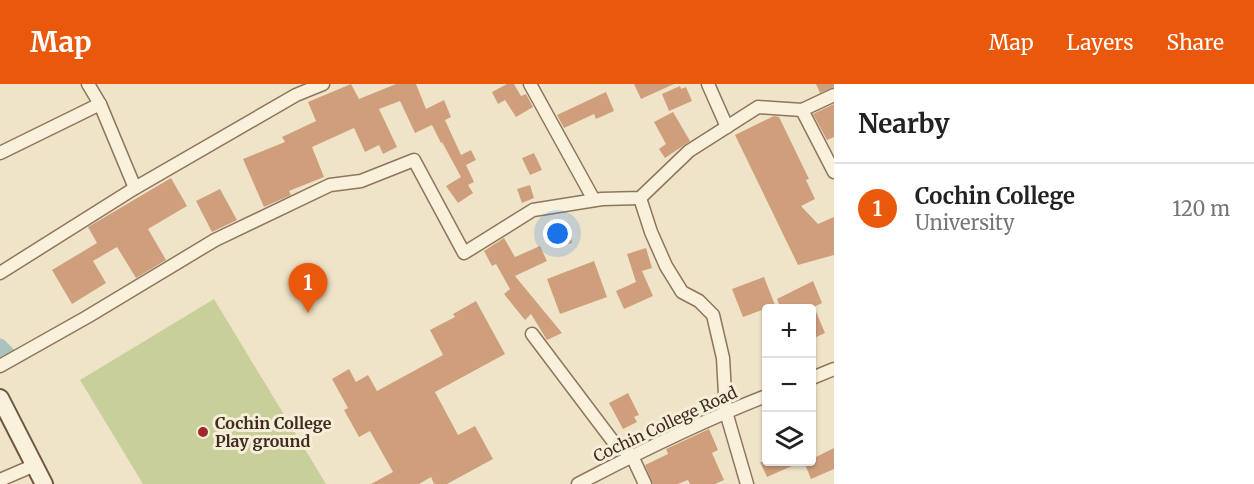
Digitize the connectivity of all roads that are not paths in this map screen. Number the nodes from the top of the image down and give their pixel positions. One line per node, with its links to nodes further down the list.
1 (87, 84): 7 (street)
2 (323, 84): 5 (street)
3 (530, 84): 14 (street)
4 (708, 84): 9 (street)
5 (294, 90): 12 (street)
6 (834, 95): 8 (street)
7 (100, 104): 10 (street); 12 (street)
8 (802, 110): 9 (street); 11 (street)
9 (727, 127): 13 (street)
10 (0, 153)
11 (834, 172)
12 (135, 188): 15 (street)
13 (640, 198): 14 (street); 22 (street)
14 (594, 200): 17 (street)
15 (0, 273)
16 (532, 334): 23 (street)
17 (0, 366)
18 (834, 369): 19 (street)
19 (816, 376)
20 (762, 398): 22 (street, Cochin College Road)
21 (0, 400): 24 (main road)
22 (726, 412): 23 (street, Cochin College Road); 29 (street)
23 (632, 456): 27 (street, Cochin College Road); 28 (street)
24 (35, 465): 25 (street); 26 (main road)
25 (0, 480)
26 (44, 484)
27 (578, 484)
28 (645, 484)
29 (747, 484)

